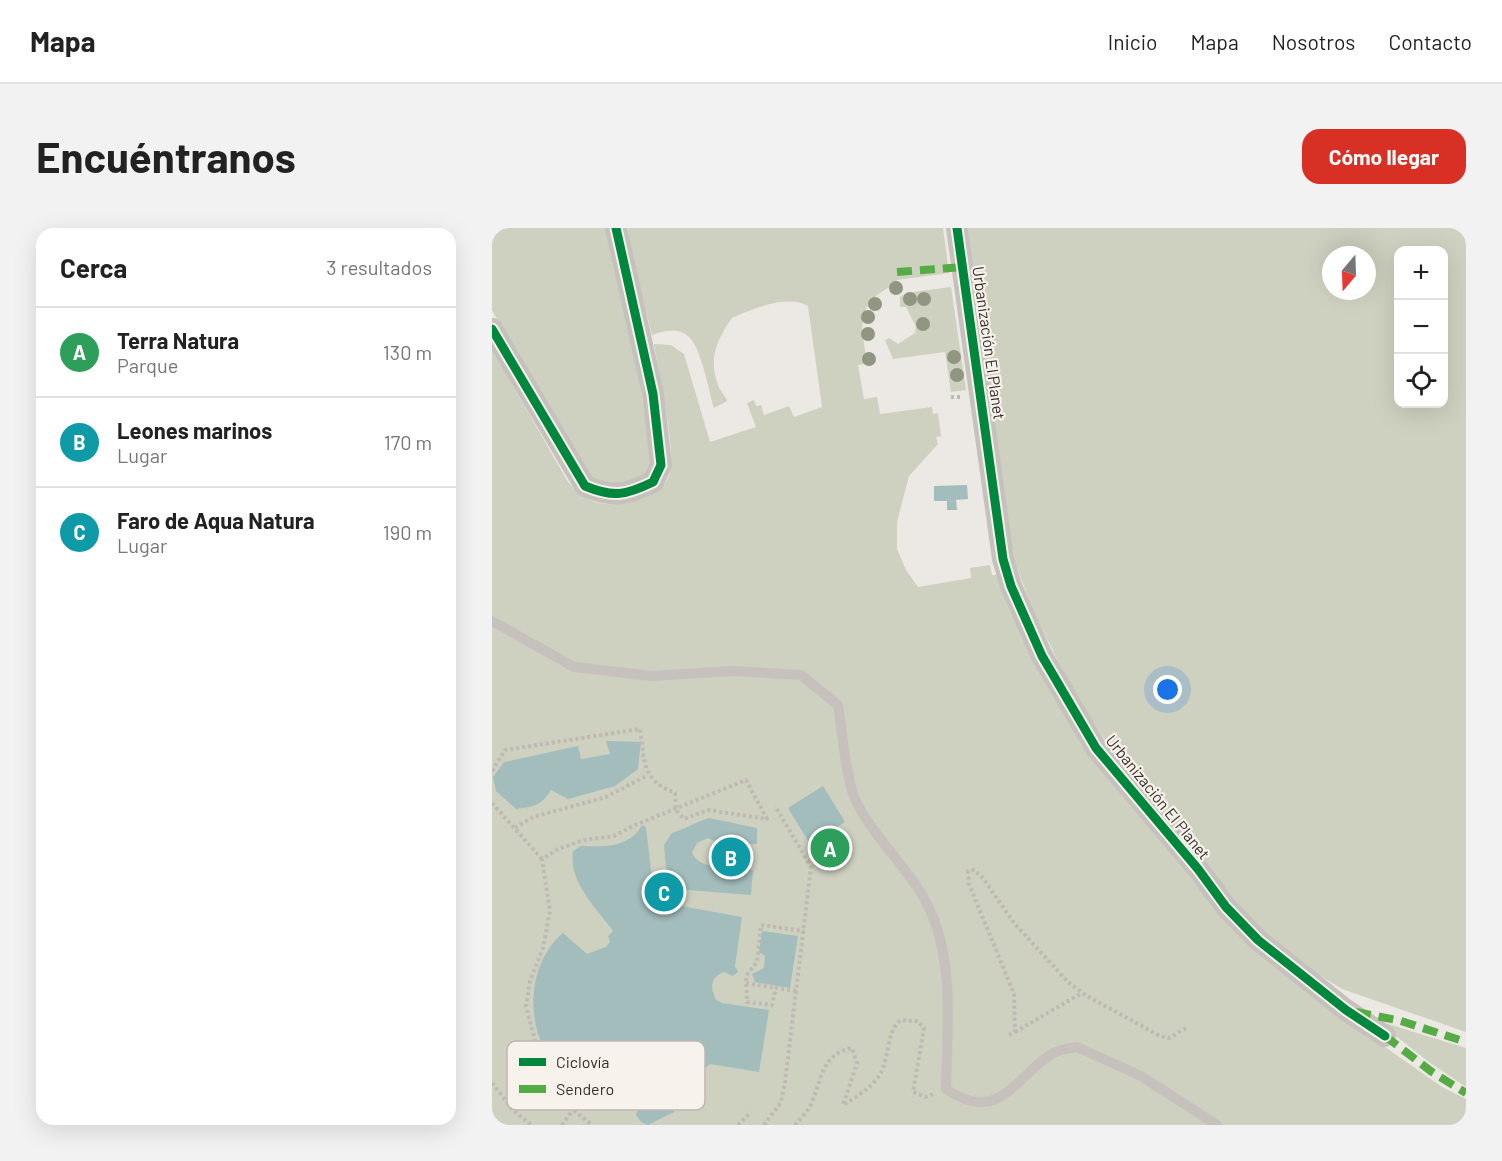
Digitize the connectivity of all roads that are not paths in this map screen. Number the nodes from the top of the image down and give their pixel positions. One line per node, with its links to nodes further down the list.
1 (616, 228): 3 (street)
2 (957, 228): 5 (street, Urbanización El Planet)
3 (492, 329)
4 (492, 621): 7 (lane)
5 (1385, 1036)
6 (1004, 1109): 8 (lane)
7 (976, 1113)
8 (1217, 1125)

